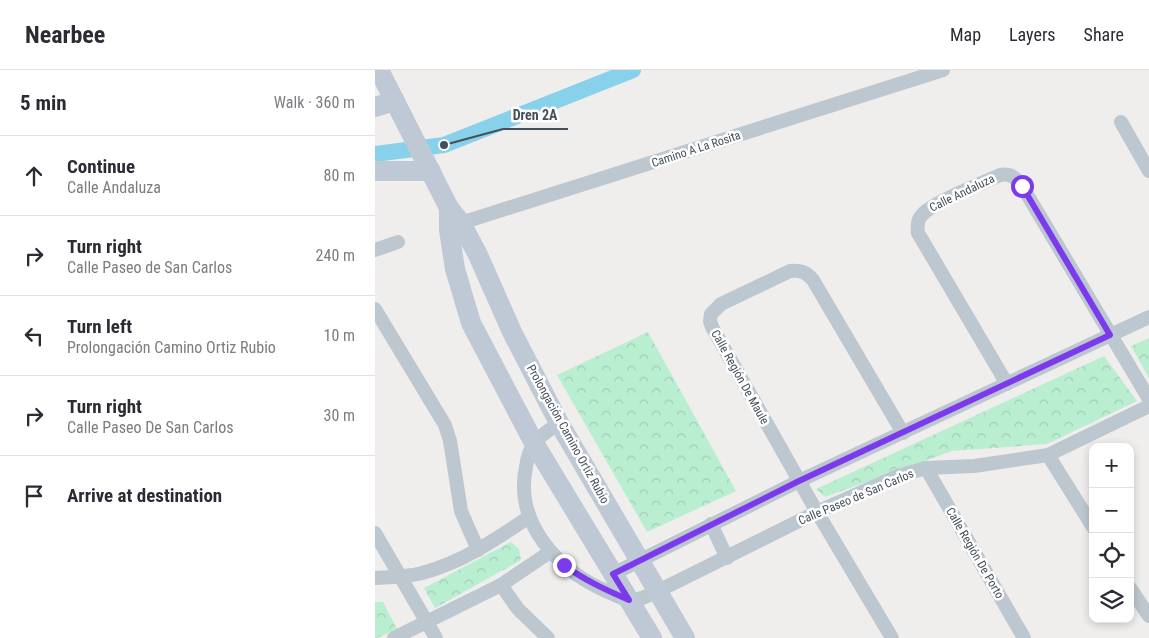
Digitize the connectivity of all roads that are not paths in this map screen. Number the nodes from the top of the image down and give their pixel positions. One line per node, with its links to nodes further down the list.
1 (379, 70): 4 (street)
2 (943, 70): 9 (street, Camino A La Rosita)
3 (375, 107): 4 (street)
4 (399, 108): 6 (street)
5 (1121, 122): 8 (street)
6 (427, 162): 7 (street); 9 (street)
7 (375, 171)
8 (1149, 171)
9 (453, 220): 18 (street, Prolongación Camino Ortiz Rubio); 20 (street)
10 (398, 242): 11 (street)
11 (375, 250)
12 (375, 309): 29 (street)
13 (1149, 317): 14 (street)
14 (1110, 335): 15 (street); 15 (street, Calle Andaluza); 16 (street, Calle Andaluza)
15 (1007, 384): 19 (street)
16 (1149, 399)
17 (1149, 406): 21 (street, Calle Paseo de San Carlos)
18 (559, 423): 20 (street); 32 (street, Prolongación Camino Ortiz Rubio)
19 (903, 433): 23 (street); 23 (street, Calle Región De Maule)
20 (534, 443): 25 (street); 33 (street)
21 (1048, 455): 22 (street, Calle Paseo de San Carlos); 26 (street)
22 (926, 468): 24 (street, Calle Paseo de San Carlos); 48 (street, Calle Región De Porto)
23 (799, 481): 24 (street, Calle Región De Maule); 27 (street)
24 (817, 512): 31 (street, Calle Paseo de San Carlos); 47 (street)
25 (529, 517): 29 (street); 30 (street)
26 (1089, 521)
27 (711, 524): 31 (street); 32 (street)
28 (375, 533): 34 (street)
29 (478, 550): 34 (street)
30 (550, 552): 36 (street); 39 (street)
31 (727, 558): 37 (street, Calle Paseo de San Carlos)
32 (640, 559): 33 (street); 37 (street, Prolongación Camino Ortiz Rubio)
33 (613, 574): 39 (street)
34 (401, 577): 35 (street); 41 (street)
35 (375, 578)
36 (501, 585): 41 (street); 44 (street)
37 (658, 591): 39 (street, Calle Paseo de San Carlos); 46 (street, Prolongación Camino Ortiz Rubio)
38 (1134, 594): 40 (street)
39 (629, 600): 45 (street)
40 (1149, 616)
41 (427, 622): 42 (street); 43 (street)
42 (394, 638)
43 (436, 638)
44 (548, 638)
45 (652, 638)
46 (685, 638)
47 (892, 638)
48 (1024, 638)

